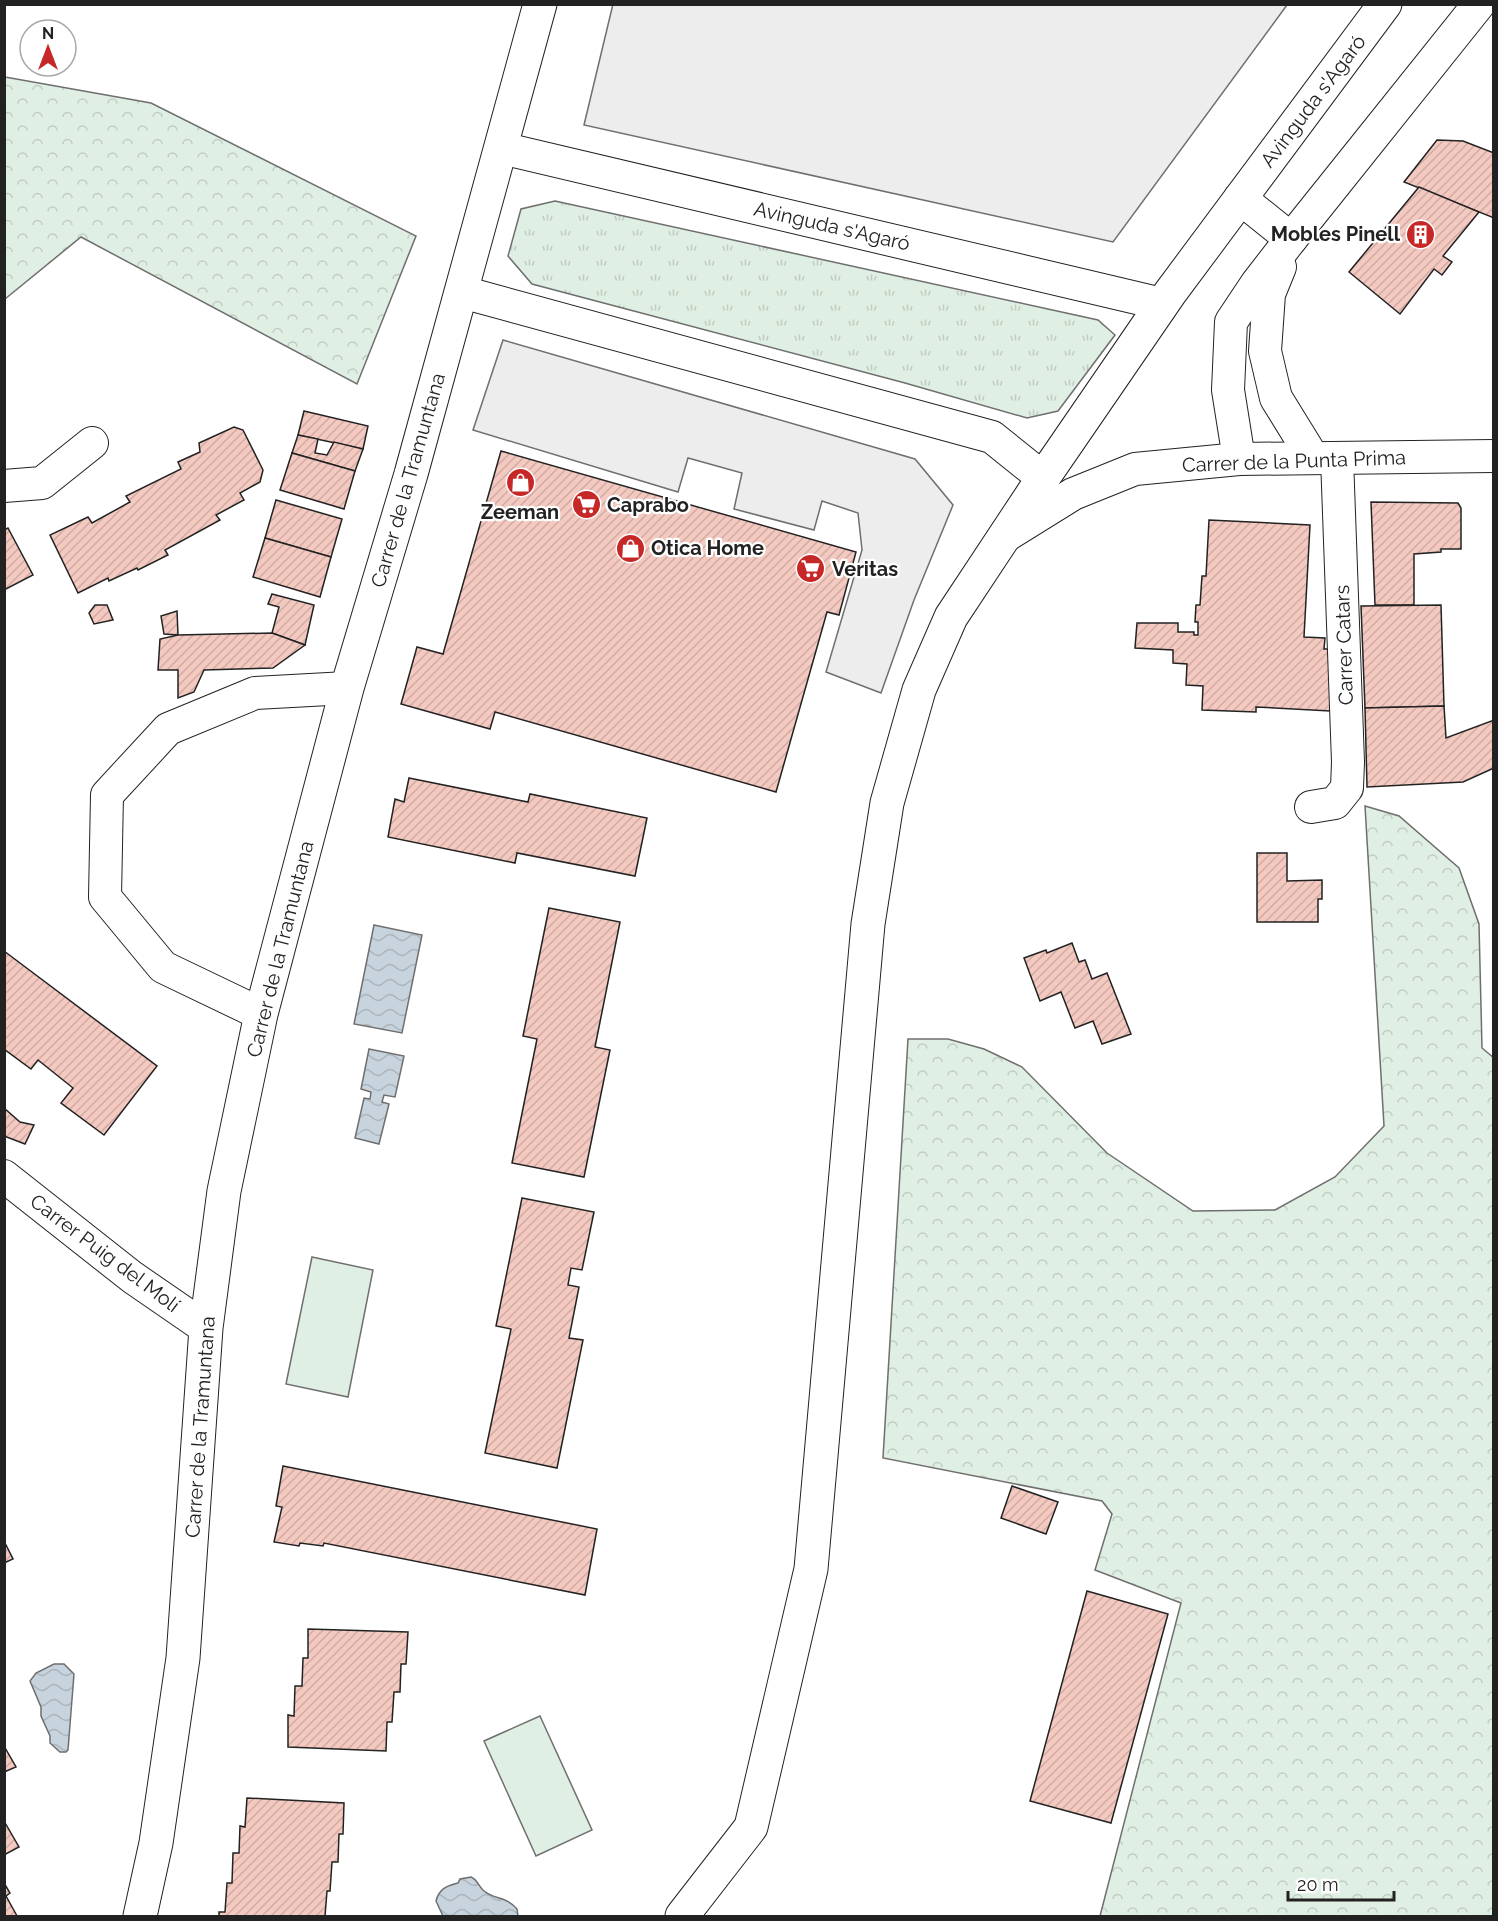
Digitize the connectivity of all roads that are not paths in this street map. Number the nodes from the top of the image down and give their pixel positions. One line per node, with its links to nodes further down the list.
1 (540, 4): 4 (main road, Carrer de la Tramuntana)
2 (1385, 4): 5 (main road, Avinguda s'Agaró)
3 (1479, 4): 6 (street)
4 (501, 148): 7 (main road, Carrer de la Tramuntana); 8 (street, Avinguda s'Agaró)
5 (1240, 198): 6 (street); 8 (main road, Avinguda s'Agaró)
6 (1291, 238): 11 (street); 12 (street)
7 (462, 292): 13 (street); 16 (main road, Carrer de la Tramuntana)
8 (1162, 304): 13 (main road, Avinguda s'Agaró)
9 (92, 443): 14 (street)
10 (1494, 456): 11 (street, Carrer de la Punta Prima)
11 (1325, 458): 12 (street, Carrer de la Punta Prima); 17 (street, Carrer Catars)
12 (1239, 459): 15 (street, Carrer de la Punta Prima)
13 (1042, 478): 15 (main road, Avinguda s'Agaró)
14 (4, 486)
15 (1004, 537): 22 (main road, Avinguda s'Agaró)
16 (347, 688): 18 (main road, Carrer de la Tramuntana); 18 (street)
17 (1311, 807)
18 (261, 1014): 20 (main road, Carrer de la Tramuntana)
19 (4, 1176): 20 (street, Carrer Puig del Molí)
20 (206, 1328): 21 (main road, Carrer de la Tramuntana)
21 (140, 1917)
22 (682, 1917)

